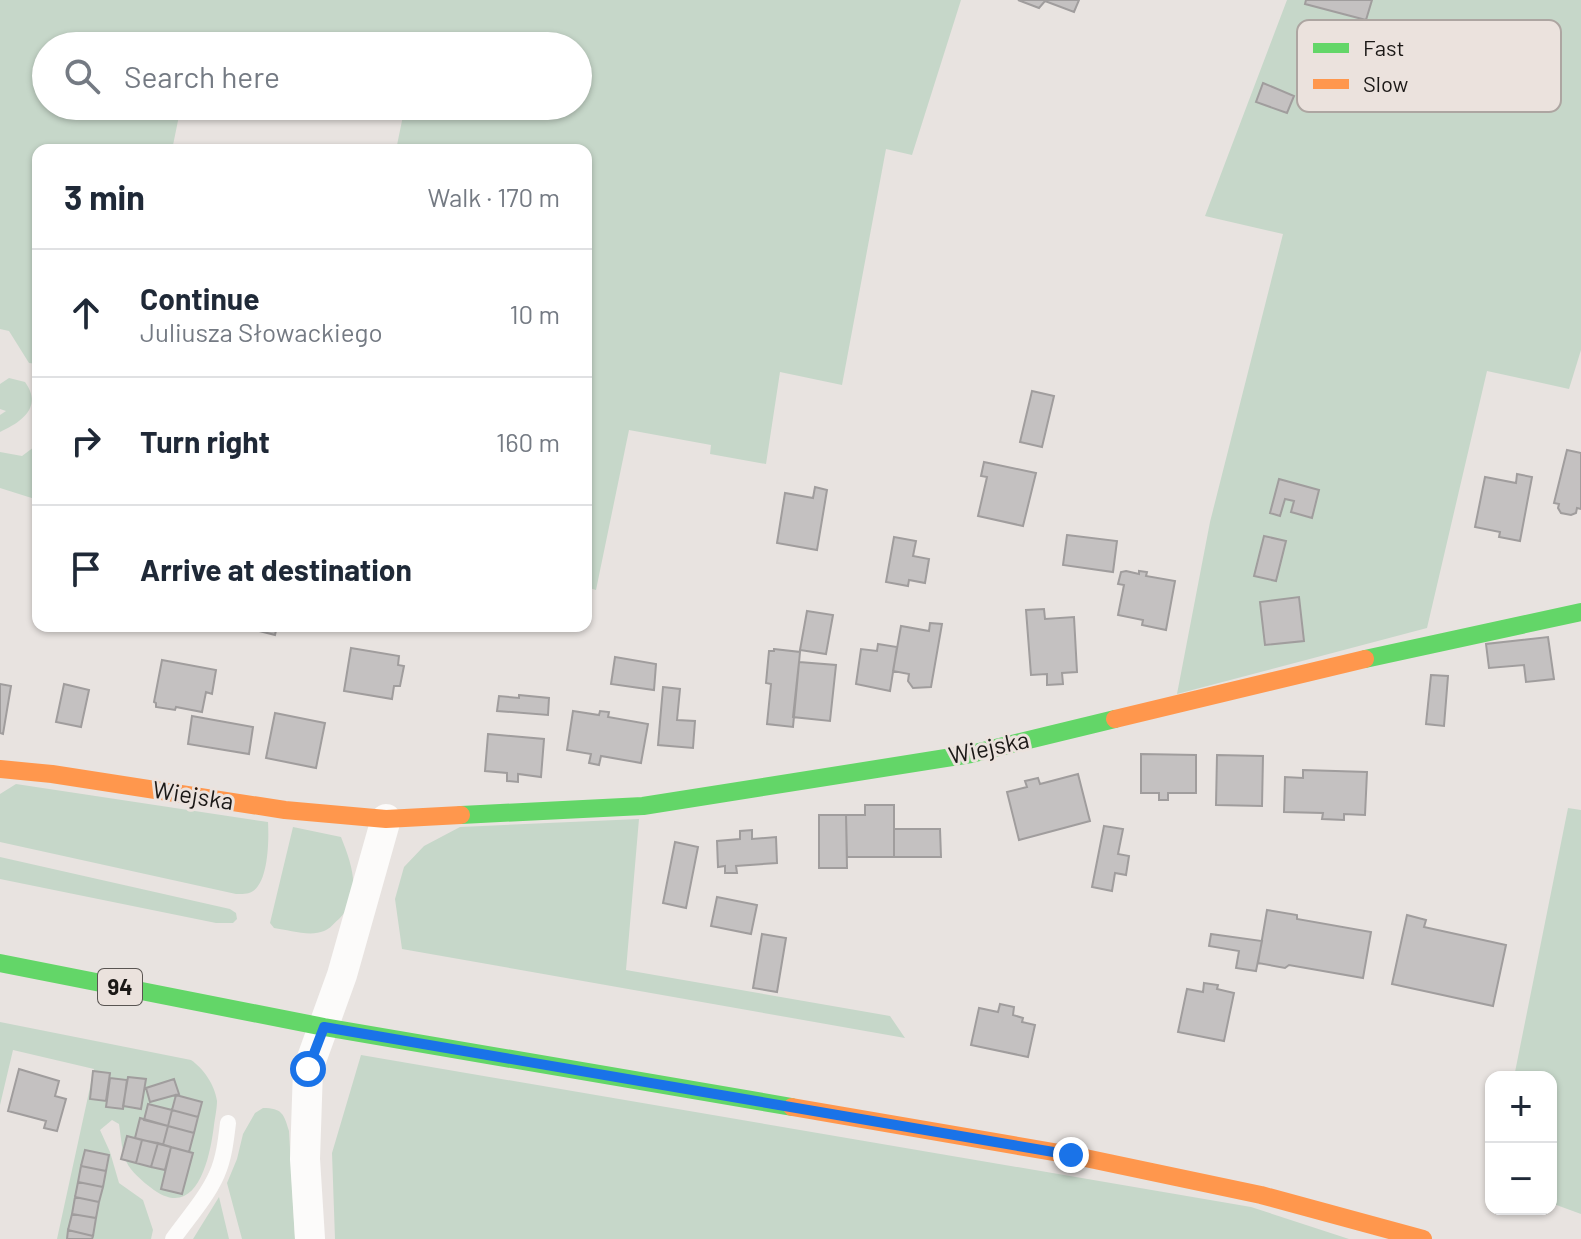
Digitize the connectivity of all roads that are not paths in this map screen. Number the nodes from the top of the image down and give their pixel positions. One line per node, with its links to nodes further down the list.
1 (1581, 612): 3 (street, Wiejska)
2 (0, 769): 3 (street, Wiejska)
3 (386, 819): 5 (street)
4 (0, 963): 5 (street, 94)
5 (324, 1027): 8 (street); 9 (street, 94)
6 (228, 1123): 7 (lane)
7 (173, 1239)
8 (310, 1239)
9 (1423, 1239)

